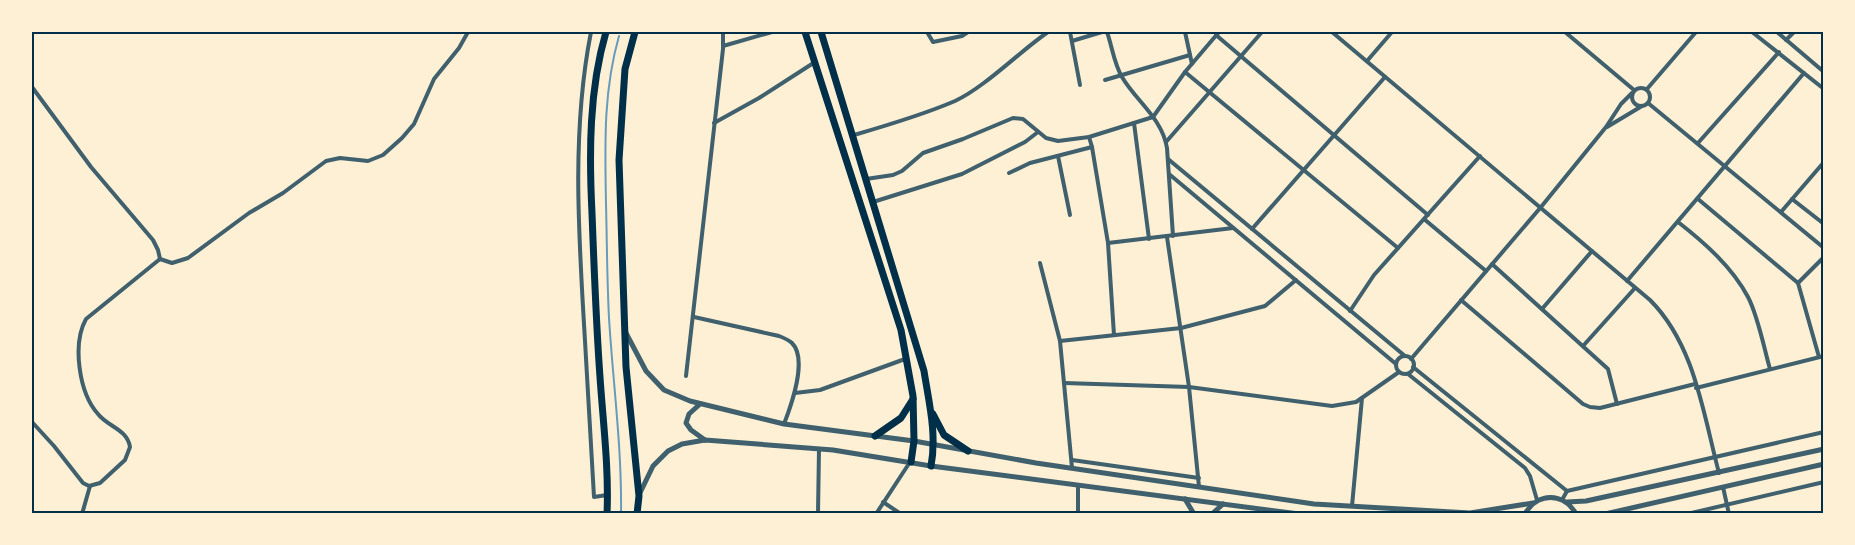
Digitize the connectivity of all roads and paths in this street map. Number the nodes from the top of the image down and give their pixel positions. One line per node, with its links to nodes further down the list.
1 (468, 32): 88 (street)
2 (591, 32): 148 (street)
3 (606, 32): 148 (main road)
4 (635, 32): 101 (main road)
5 (723, 32): 27 (street)
6 (772, 32): 27 (street)
7 (805, 32): 32 (main road)
8 (821, 32): 53 (main road)
9 (927, 32): 10 (street)
10 (968, 32)
11 (1048, 32): 53 (street)
12 (1070, 32): 26 (street)
13 (1102, 32): 26 (street)
14 (1107, 32): 37 (street)
15 (1185, 32): 29 (street)
16 (1262, 32): 30 (street)
17 (1332, 32): 31 (street)
18 (1392, 32): 31 (street)
19 (1565, 32): 45 (street)
20 (1696, 32): 42 (street)
21 (1752, 32): 28 (street)
22 (1777, 32): 25 (street)
23 (1794, 32): 25 (street)
24 (1218, 33): 30 (street); 33 (street)
25 (1786, 40): 35 (street)
26 (1072, 41): 40 (street)
27 (723, 46): 49 (street)
28 (1779, 52): 36 (street); 57 (street)
29 (1190, 55): 33 (street); 37 (street)
30 (1241, 56): 44 (street); 54 (street)
31 (1367, 61): 38 (street)
32 (816, 62): 49 (street); 108 (main road)
33 (1192, 64): 34 (street)
34 (1185, 72): 44 (street); 48 (street)
35 (1824, 72)
36 (1804, 73): 43 (street); 63 (street)
37 (1121, 75): 39 (street); 48 (street)
38 (1385, 76): 54 (street); 60 (street)
39 (1105, 80)
40 (1080, 85)
41 (32, 87): 88 (street)
42 (1647, 89): 45 (street); 46 (street)
43 (1824, 89)
44 (1209, 92): 56 (street); 64 (street)
45 (1633, 92): 47 (street); 51 (street)
46 (1648, 103): 47 (street); 57 (street)
47 (1642, 106): 51 (street)
48 (1152, 117): 50 (street); 56 (street)
49 (714, 123): 99 (street)
50 (1134, 123): 55 (street); 82 (street)
51 (1606, 127): 71 (street)
52 (1038, 132): 55 (street); 67 (street); 70 (street)
53 (853, 135): 67 (main road)
54 (1335, 136): 64 (street); 74 (street)
55 (1089, 137): 58 (street)
56 (1166, 142): 61 (street)
57 (1698, 143): 63 (street)
58 (1092, 147): 59 (street); 83 (street)
59 (1058, 156): 65 (street); 73 (street)
60 (1480, 156): 71 (street); 74 (street)
61 (1168, 159): 66 (street); 79 (street)
62 (1824, 162): 69 (street)
63 (1726, 166): 68 (street); 72 (street)
64 (1303, 171): 79 (street); 84 (street)
65 (1009, 173)
66 (1169, 174): 78 (street); 80 (street)
67 (866, 179): 70 (main road)
68 (1698, 199): 76 (street); 94 (street)
69 (1792, 199): 72 (street); 77 (street)
70 (873, 202): 123 (main road)
71 (1541, 207): 86 (street); 90 (street)
72 (1781, 212): 85 (street)
73 (1070, 215)
74 (1428, 215): 75 (street)
75 (1424, 219): 84 (street); 91 (street)
76 (1678, 222): 93 (street); 111 (street)
77 (1824, 224)
78 (1234, 228): 80 (street); 92 (street)
79 (1252, 229): 98 (street)
80 (1173, 236): 81 (street)
81 (1167, 237): 82 (street); 100 (street)
82 (1149, 239): 83 (street)
83 (1108, 243): 102 (street)
84 (1398, 248): 98 (street)
85 (1824, 248)
86 (1592, 251): 93 (street); 97 (street)
87 (1824, 257): 94 (street)
88 (160, 259): 144 (street)
89 (1040, 263): 103 (street)
90 (1492, 264): 91 (street); 97 (street)
91 (1486, 271): 96 (street)
92 (1296, 280): 100 (street); 109 (street)
93 (1628, 281): 95 (street)
94 (1798, 283): 106 (street)
95 (1635, 288): 104 (street); 116 (street)
96 (1461, 300): 107 (street); 122 (street)
97 (1542, 309): 104 (street)
98 (1350, 311): 105 (street)
99 (694, 317): 114 (street); 118 (street)
100 (1181, 328): 102 (street); 117 (street)
101 (625, 332): 121 (street); 149 (main road)
102 (1114, 335): 103 (street)
103 (1060, 341): 115 (street)
104 (1583, 346): 122 (street)
105 (1405, 356): 107 (street); 109 (street)
106 (1821, 356): 111 (street)
107 (1411, 358): 110 (street)
108 (907, 359): 118 (street); 120 (main road)
109 (1396, 364): 112 (street)
110 (1413, 367): 113 (street); 147 (street)
111 (1770, 369): 116 (street)
112 (1399, 372): 113 (street); 119 (street)
113 (1408, 374): 153 (street)
114 (686, 376)
115 (1064, 383): 117 (street); 135 (street)
116 (1696, 386): 122 (street); 134 (street)
117 (1190, 387): 119 (street); 141 (street)
118 (795, 393): 125 (street)
119 (1362, 398): 155 (street)
120 (913, 399): 127 (main road); 129 (main road)
121 (700, 404): 125 (street); 128 (street)
122 (1617, 404)
123 (930, 409): 130 (main road); 133 (main road)
124 (32, 422): 144 (street)
125 (784, 424): 127 (street)
126 (1824, 432): 134 (street)
127 (875, 436): 129 (street)
128 (705, 440): 131 (street); 149 (street)
129 (914, 441): 130 (street); 136 (main road)
130 (933, 444): 133 (street); 138 (main road)
131 (819, 449): 136 (street); 160 (street)
132 (1824, 449): 140 (street)
133 (968, 451): 139 (street)
134 (1714, 456): 140 (street); 147 (street)
135 (1072, 460): 139 (street); 141 (street)
136 (911, 462): 138 (street); 152 (street)
137 (1824, 464): 146 (street)
138 (931, 466): 143 (street)
139 (1072, 468): 145 (street)
140 (1719, 473): 151 (street)
141 (1199, 478): 145 (street)
142 (1824, 482): 156 (street)
143 (1078, 485): 150 (street); 163 (street)
144 (90, 486): 157 (street)
145 (1199, 487): 155 (street)
146 (1723, 487): 156 (street); 169 (street)
147 (1567, 490): 151 (street)
148 (607, 495): 158 (main road)
149 (639, 496): 159 (main road)
150 (1185, 499): 154 (street); 164 (street)
151 (1565, 501): 153 (street); 168 (street)
152 (883, 502): 161 (street); 162 (street)
153 (1535, 502): 155 (street); 167 (street)
154 (1223, 504): 165 (street); 166 (street)
155 (1352, 506)
156 (1727, 506): 170 (street); 171 (street)
157 (82, 513)
158 (607, 513)
159 (637, 513)
160 (818, 513)
161 (876, 513)
162 (901, 513)
163 (1078, 513)
164 (1194, 513)
165 (1212, 513)
166 (1299, 513)
167 (1525, 513)
168 (1576, 513)
169 (1605, 513)
170 (1688, 513)
171 (1729, 513)

